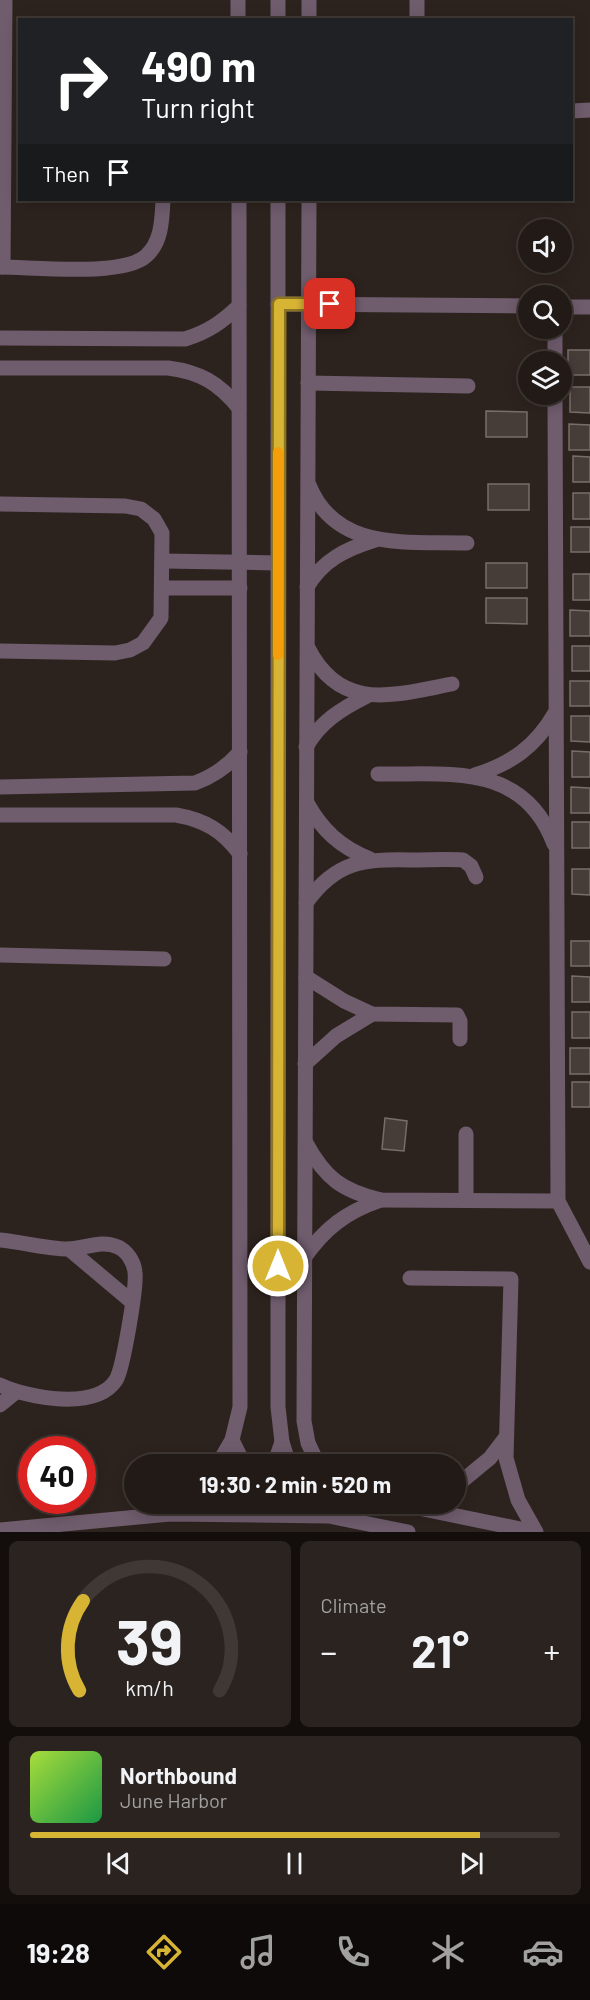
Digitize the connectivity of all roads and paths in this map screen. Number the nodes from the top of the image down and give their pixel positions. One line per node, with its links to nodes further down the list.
1 (5, 0): 12 (street)
2 (238, 0): 6 (street)
3 (278, 0): 7 (street)
4 (309, 0): 8 (street)
5 (417, 0): 9 (street)
6 (238, 18)
7 (278, 18)
8 (309, 18)
9 (417, 18)
10 (590, 110): 11 (street)
11 (573, 111)
12 (4, 158): 13 (street); 18 (street)
13 (18, 158)
14 (163, 201): 18 (street)
15 (239, 201): 21 (street)
16 (278, 201): 19 (street)
17 (309, 201): 20 (street)
18 (1, 267)
19 (279, 304): 20 (street); 37 (street)
20 (309, 304): 22 (street); 27 (street)
21 (239, 306): 25 (street); 30 (street)
22 (518, 306)
23 (572, 307): 24 (street)
24 (590, 307)
25 (0, 338)
26 (0, 368): 30 (street)
27 (308, 384): 28 (street); 31 (street)
28 (468, 386)
29 (555, 405): 45 (street)
30 (239, 408): 36 (street)
31 (308, 482): 33 (street); 38 (street)
32 (0, 504): 35 (street)
33 (375, 540): 34 (street); 38 (street)
34 (467, 543)
35 (162, 561): 36 (street); 39 (street)
36 (240, 561): 37 (street); 40 (street)
37 (278, 563): 80 (street)
38 (307, 587): 41 (street)
39 (162, 588): 40 (street); 42 (street)
40 (240, 588): 47 (street)
41 (307, 647): 44 (street); 46 (street)
42 (0, 651)
43 (452, 684): 44 (street)
44 (367, 696): 46 (street)
45 (556, 711): 49 (street); 53 (street)
46 (305, 748): 51 (street)
47 (240, 752): 50 (street); 54 (street)
48 (378, 774): 49 (street)
49 (475, 775): 53 (street)
50 (0, 787)
51 (306, 802): 55 (street); 57 (street)
52 (0, 815): 54 (street)
53 (556, 851): 68 (street)
54 (240, 854): 79 (street)
55 (370, 859): 56 (street); 57 (street)
56 (476, 877)
57 (306, 903): 60 (street)
58 (0, 955): 59 (street)
59 (164, 959)
60 (306, 977): 61 (street); 63 (street)
61 (372, 1014): 62 (street); 63 (street)
62 (460, 1039)
63 (305, 1064): 65 (street)
64 (466, 1134): 66 (street)
65 (305, 1141): 67 (street); 71 (street)
66 (466, 1199): 67 (street); 68 (street)
67 (381, 1200): 71 (street)
68 (558, 1201): 72 (street)
69 (0, 1240): 70 (street)
70 (69, 1249): 74 (street); 74 (street)
71 (304, 1258): 85 (street)
72 (590, 1262)
73 (410, 1278): 78 (street)
74 (132, 1302): 76 (street)
75 (0, 1385): 76 (street)
76 (16, 1392): 77 (street)
77 (0, 1405)
78 (506, 1437): 86 (street); 92 (street)
79 (232, 1440): 81 (street); 82 (street)
80 (282, 1442): 83 (street); 84 (street)
81 (224, 1454)
82 (239, 1454)
83 (278, 1454)
84 (286, 1454)
85 (313, 1454)
86 (466, 1478)
87 (170, 1514): 89 (street); 90 (street)
88 (450, 1514): 92 (street)
89 (329, 1516): 91 (street)
90 (0, 1530)
91 (408, 1532)
92 (536, 1532)

